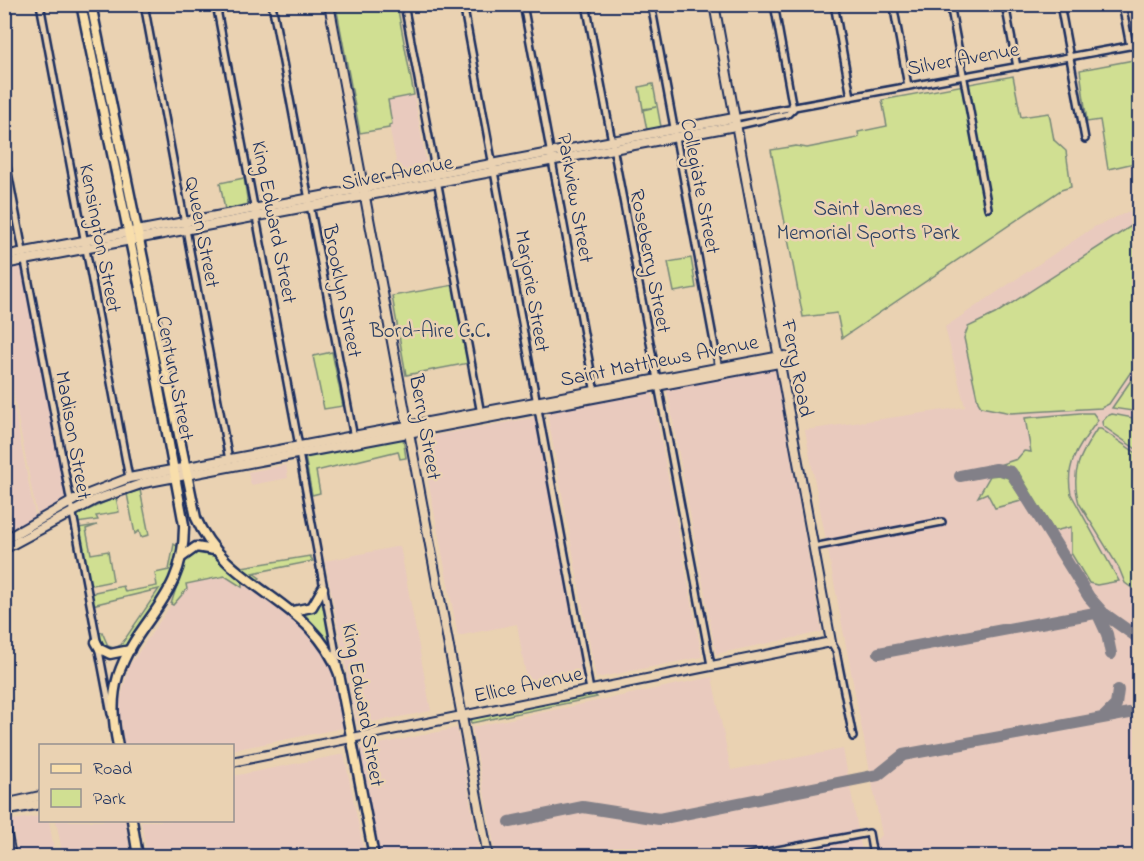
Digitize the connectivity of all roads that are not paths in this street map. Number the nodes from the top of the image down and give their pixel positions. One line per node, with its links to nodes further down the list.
1 (40, 4): 44 (street, Kensington Street)
2 (81, 4): 43 (main road, Century Street)
3 (91, 4): 42 (main road, Century Street)
4 (144, 4): 41 (street, Queen Street)
5 (216, 4): 40 (street, King Edward Street)
6 (272, 4): 38 (street, Brooklyn Street)
7 (329, 4): 37 (street, Berry Street)
8 (404, 4): 36 (street)
9 (463, 4): 35 (street, Marjorie Street)
10 (523, 4): 34 (street, Parkview Street)
11 (586, 4): 32 (street, Roseberry Street)
12 (651, 4): 30 (street, Collegiate Street)
13 (714, 4): 29 (street, Ferry Road)
14 (774, 4): 28 (street)
15 (834, 4): 27 (street)
16 (893, 4): 26 (street)
17 (950, 4): 25 (street)
18 (1005, 4): 24 (street)
19 (1060, 4): 23 (street)
20 (1122, 4): 22 (street)
21 (1140, 44): 22 (street, Silver Avenue)
22 (1130, 46): 23 (street, Silver Avenue)
23 (1070, 57): 24 (street, Silver Avenue); 31 (street)
24 (1017, 67): 25 (street, Silver Avenue)
25 (963, 76): 26 (street, Silver Avenue); 39 (street)
26 (908, 87): 27 (street, Silver Avenue)
27 (851, 97): 28 (street, Silver Avenue)
28 (794, 109): 29 (street, Silver Avenue)
29 (735, 122): 30 (street, Silver Avenue); 48 (street, Ferry Road)
30 (675, 133): 32 (street, Silver Avenue); 49 (street, Collegiate Street)
31 (1086, 139)
32 (612, 145): 34 (street, Silver Avenue); 50 (street, Roseberry Street)
33 (4, 151): 46 (street, Madison Street)
34 (551, 157): 35 (street, Silver Avenue); 51 (street, Parkview Street)
35 (493, 168): 36 (street, Silver Avenue); 52 (street, Marjorie Street)
36 (437, 178): 37 (street, Silver Avenue); 53 (street)
37 (364, 192): 38 (street, Silver Avenue); 54 (street, Berry Street)
38 (310, 203): 40 (street, Silver Avenue); 55 (street, Brooklyn Street)
39 (988, 208)
40 (255, 213): 41 (street, Silver Avenue); 56 (street, King Edward Street)
41 (186, 226): 42 (street, Silver Avenue); 57 (street, Queen Street)
42 (139, 235): 43 (street, Silver Avenue); 58 (main road, Century Street)
43 (128, 237): 44 (street, Silver Avenue); 59 (main road, Century Street)
44 (86, 245): 46 (street, Silver Avenue); 60 (street, Kensington Street)
45 (4, 256): 46 (street, Silver Avenue)
46 (24, 256): 47 (street, Silver Avenue); 61 (street, Madison Street)
47 (4, 264)
48 (778, 359): 49 (street, Saint Matthews Avenue); 65 (street, Ferry Road)
49 (719, 370): 50 (street, Saint Matthews Avenue)
50 (657, 382): 51 (street, Saint Matthews Avenue); 74 (street, Roseberry Street)
51 (596, 394): 52 (street, Saint Matthews Avenue)
52 (537, 405): 53 (street, Saint Matthews Avenue); 76 (street, Marjorie Street)
53 (481, 415): 54 (street, Saint Matthews Avenue)
54 (408, 429): 55 (street, Saint Matthews Avenue); 77 (street, Berry Street)
55 (355, 439): 56 (street, Saint Matthews Avenue)
56 (299, 450): 57 (street, Saint Matthews Avenue); 69 (street, King Edward Street)
57 (230, 463): 58 (street, Saint Matthews Avenue)
58 (186, 471): 59 (street, Saint Matthews Avenue); 67 (main road, Century Street)
59 (176, 472): 60 (street, Saint Matthews Avenue); 62 (street, Saint Matthews Avenue); 68 (main road, Century Street)
60 (129, 478): 61 (street, Saint Matthews Avenue)
61 (70, 502): 62 (street, Madison Street); 64 (street, Saint Matthews Avenue)
62 (72, 512): 66 (street, Saint Matthews Avenue); 71 (street, Madison Street)
63 (942, 522): 65 (street)
64 (4, 540)
65 (813, 547): 72 (street, Ferry Road)
66 (4, 549)
67 (215, 550): 68 (main road); 70 (main road, Century Street)
68 (182, 557): 73 (main road, Century Street)
69 (323, 588): 70 (main road); 75 (street, King Edward Street)
70 (293, 610): 75 (main road, Century Street)
71 (96, 642): 73 (main road); 78 (street, Madison Street)
72 (831, 642): 74 (street, Ellice Avenue); 80 (street, Ferry Road)
73 (131, 650): 78 (main road, Century Street)
74 (711, 665): 76 (street, Ellice Avenue)
75 (339, 674): 79 (main road, King Edward Street)
76 (590, 690): 77 (street, Ellice Avenue)
77 (462, 716): 79 (street, Ellice Avenue); 92 (street, Berry Street)
78 (114, 724): 81 (main road, Century Street)
79 (351, 738): 82 (street, Ellice Avenue); 91 (main road, King Edward Street)
80 (853, 738)
81 (118, 744)
82 (234, 762)
83 (39, 796): 84 (street)
84 (4, 804)
85 (39, 804): 86 (street)
86 (4, 811)
87 (4, 820): 89 (street)
88 (132, 822): 90 (main road)
89 (12, 856)
90 (138, 856)
91 (374, 856)
92 (488, 856)
93 (745, 856): 94 (street)
94 (873, 856)

